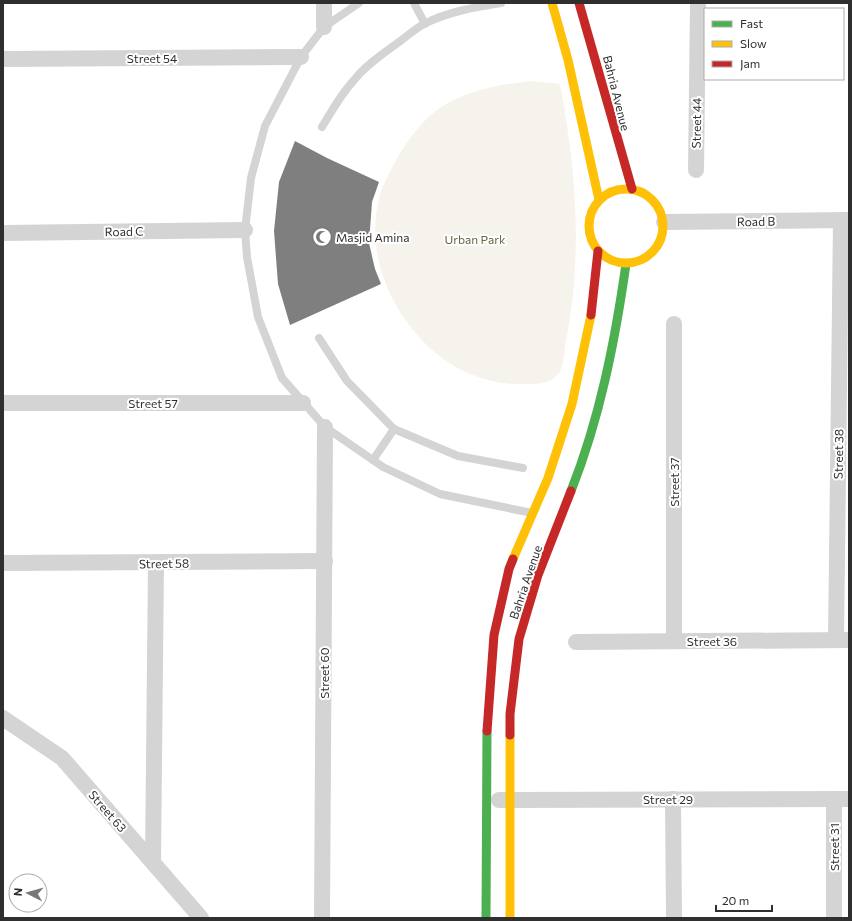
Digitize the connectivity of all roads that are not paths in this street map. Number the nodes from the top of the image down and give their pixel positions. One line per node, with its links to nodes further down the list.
1 (324, 3): 9 (street)
2 (359, 3): 9 (lane)
3 (414, 3): 8 (lane)
4 (501, 3): 8 (lane)
5 (552, 3): 15 (street)
6 (579, 3): 14 (street, Bahria Avenue)
7 (698, 3): 13 (street, Street 44)
8 (425, 24): 12 (lane)
9 (324, 27): 10 (lane)
10 (301, 57): 11 (street, Street 54); 18 (lane)
11 (3, 59)
12 (322, 127)
13 (696, 170)
14 (632, 189): 15 (street); 17 (street)
15 (599, 200): 20 (street)
16 (845, 220): 17 (street, Road B); 24 (street, Street 38)
17 (664, 222): 21 (street)
18 (245, 230): 19 (street, Road C); 25 (lane)
19 (3, 233)
20 (598, 251): 21 (street); 31 (street, Bahria Avenue)
21 (626, 264): 41 (street, Bahria Avenue)
22 (674, 324): 36 (street, Street 37)
23 (319, 338): 28 (lane)
24 (844, 396): 35 (street, Street 38)
25 (303, 403): 26 (street, Street 57); 27 (lane)
26 (3, 404)
27 (325, 427): 29 (lane); 32 (street, Street 60)
28 (394, 429): 29 (lane); 30 (lane)
29 (373, 460): 31 (lane)
30 (523, 468)
31 (532, 513): 40 (street, Bahria Avenue)
32 (325, 560): 34 (street, Street 58); 45 (street, Street 60)
33 (3, 563): 34 (street, Street 58)
34 (156, 563): 43 (street)
35 (842, 640): 36 (street, Street 36)
36 (674, 641): 37 (street, Street 36)
37 (576, 642)
38 (3, 718): 43 (street, Street 63)
39 (841, 799): 42 (street, Street 29); 49 (street, Street 31)
40 (487, 800): 41 (street, Street 29); 46 (street, Bahria Avenue)
41 (511, 800): 42 (street, Street 29); 47 (street, Bahria Avenue)
42 (673, 800): 48 (street)
43 (153, 862): 44 (street, Street 63)
44 (201, 918)
45 (322, 918)
46 (486, 918)
47 (510, 918)
48 (674, 918)
49 (834, 918)

